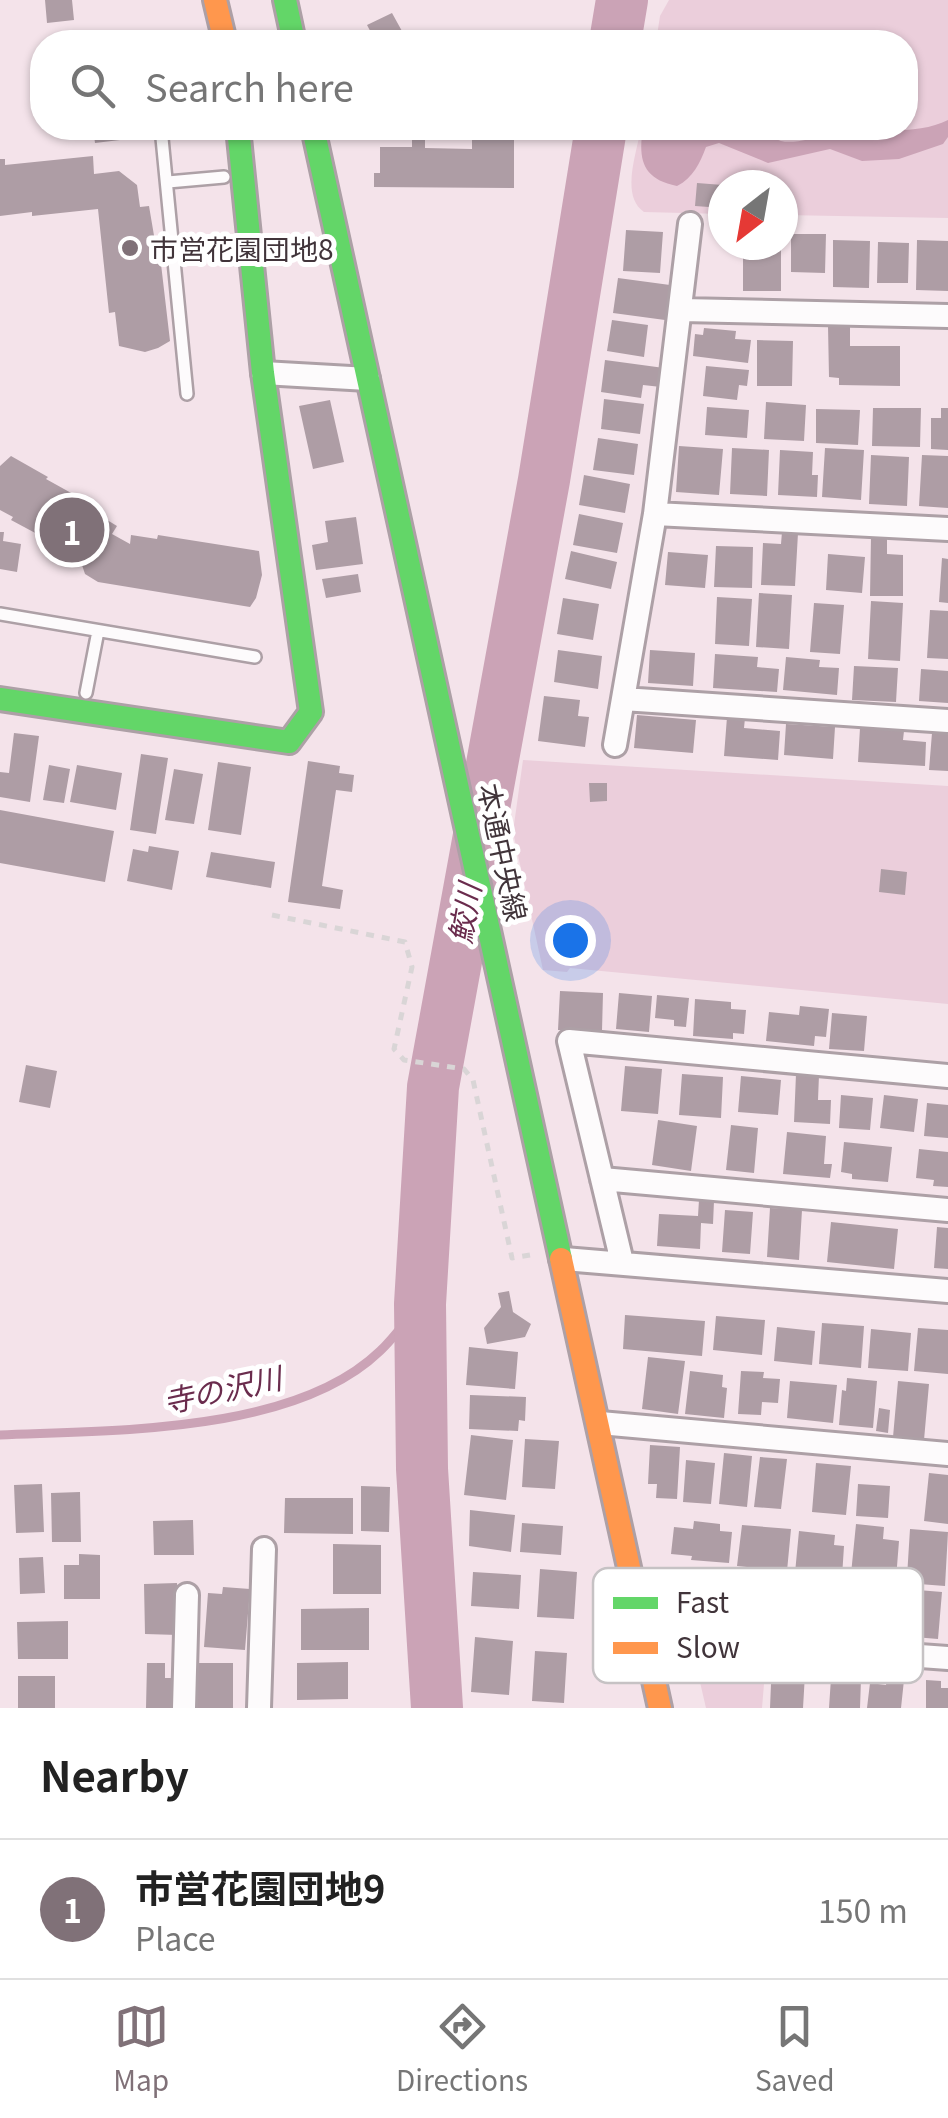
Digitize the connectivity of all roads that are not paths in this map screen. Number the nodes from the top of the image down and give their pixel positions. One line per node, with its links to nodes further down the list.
1 (215, 0): 3 (street)
2 (285, 0): 4 (street)
3 (222, 30)
4 (291, 30)
5 (163, 140): 9 (lane)
6 (239, 140): 13 (street)
7 (316, 140): 14 (street, 本通中央線)
8 (224, 177): 9 (lane)
9 (168, 182): 15 (lane)
10 (690, 224): 11 (street)
11 (682, 310): 12 (street); 16 (street)
12 (948, 316)
13 (263, 373): 14 (street); 22 (street)
14 (370, 388): 29 (street, 本通中央線)
15 (188, 394)
16 (655, 514): 17 (street); 23 (street)
17 (948, 529)
18 (0, 614): 19 (lane)
19 (98, 631): 20 (lane); 21 (lane)
20 (255, 656)
21 (86, 693)
22 (0, 699)
23 (622, 699): 24 (street); 25 (street)
24 (948, 721)
25 (616, 745)
26 (948, 1076): 27 (street)
27 (602, 1179): 28 (street); 30 (street)
28 (948, 1210)
29 (564, 1259): 30 (street); 32 (street, 本通中央線)
30 (622, 1262): 31 (street)
31 (948, 1291)
32 (600, 1423): 33 (street); 35 (street, 本通中央線)
33 (948, 1454)
34 (264, 1549): 41 (street)
35 (630, 1568)
36 (187, 1596): 40 (street)
37 (923, 1656): 38 (street)
38 (948, 1658)
39 (654, 1683): 42 (street, 本通中央線)
40 (184, 1708)
41 (259, 1708)
42 (660, 1708)

